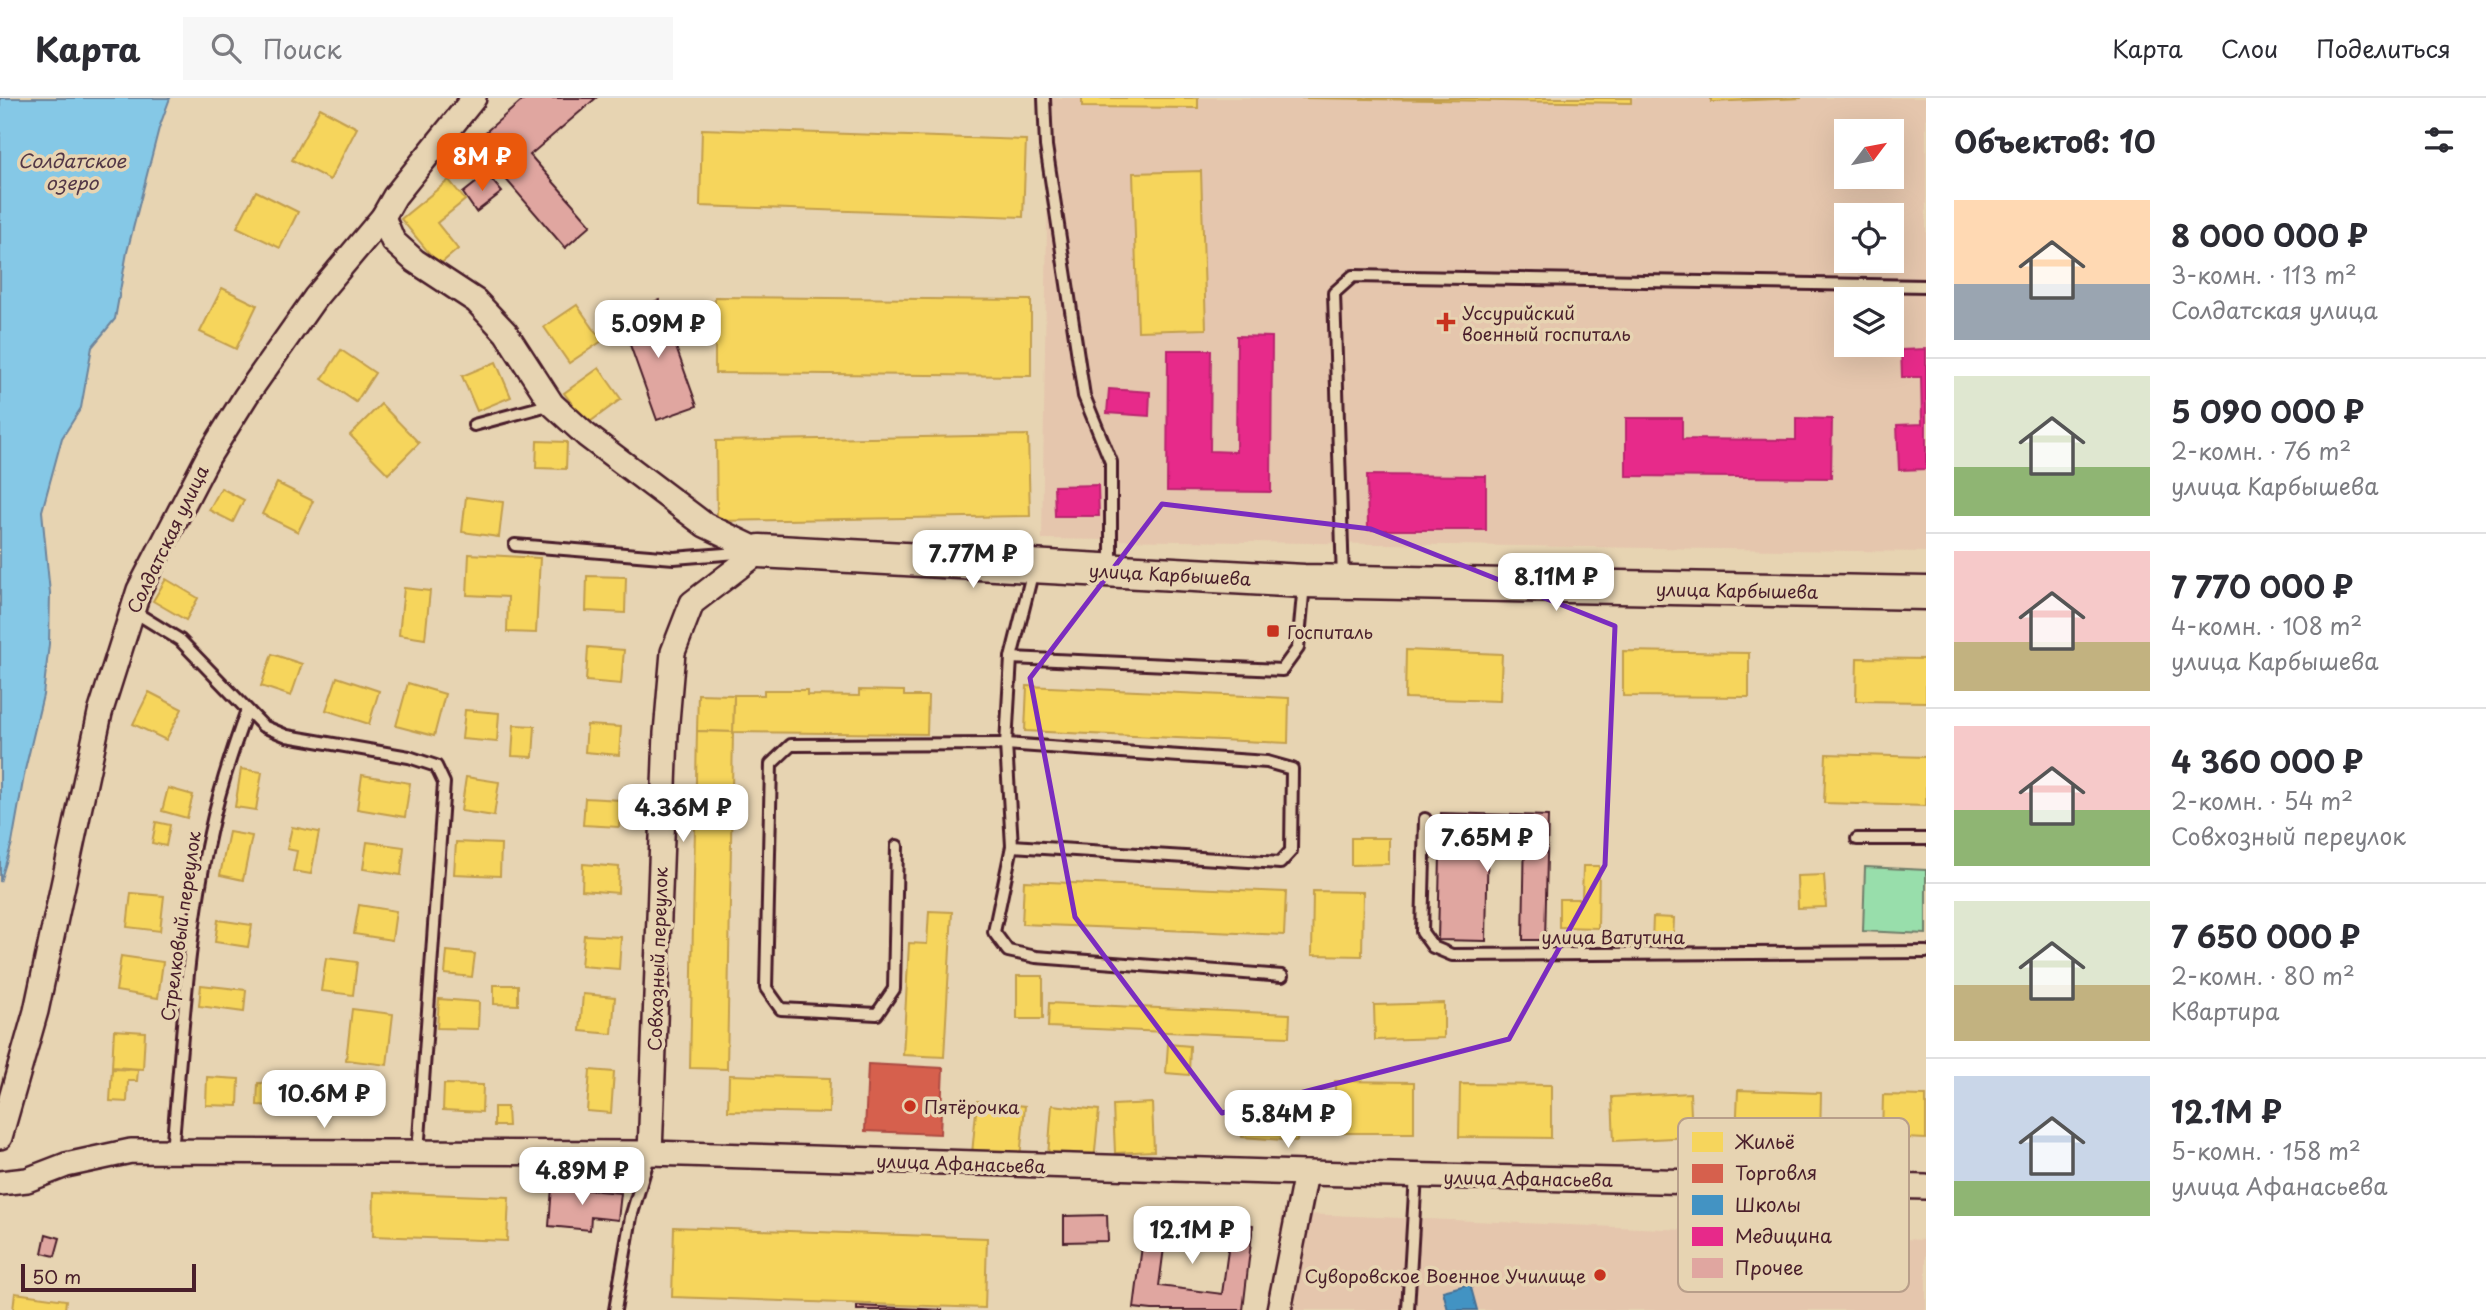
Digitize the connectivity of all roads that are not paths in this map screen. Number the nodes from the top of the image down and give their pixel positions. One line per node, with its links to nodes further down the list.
1 (466, 98): 4 (lane)
2 (474, 98): 4 (street, Солдатская улица)
3 (1044, 98): 12 (lane)
4 (449, 127): 5 (street, Солдатская улица)
5 (383, 217): 7 (street, улица Карбышева); 16 (street, Солдатская улица)
6 (1926, 286): 14 (lane)
7 (552, 404): 8 (lane); 10 (street, улица Карбышева)
8 (474, 425)
9 (515, 545): 10 (lane)
10 (760, 551): 11 (street, улица Карбышева); 30 (street, Совхозный переулок)
11 (1034, 567): 12 (street, улица Карбышева); 17 (lane)
12 (1111, 570): 13 (street, улица Карбышева)
13 (1304, 581): 14 (street, улица Карбышева); 17 (lane)
14 (1343, 582): 15 (street, улица Карбышева)
15 (1926, 593)
16 (131, 610): 18 (lane); 27 (street, Солдатская улица)
17 (1011, 658): 19 (lane)
18 (247, 710): 28 (lane, Стрелковый переулок); 29 (lane)
19 (1006, 744): 23 (lane); 24 (lane); 24 (lane)
20 (1425, 819): 25 (lane, улица Ватутина)
21 (1857, 839): 22 (lane)
22 (1926, 839)
23 (897, 846)
24 (1012, 846): 26 (lane)
25 (1926, 952)
26 (1282, 976)
27 (0, 1137)
28 (172, 1152): 29 (street, улица Афанасьева); 34 (street, улица Афанасьева)
29 (418, 1153): 30 (street, улица Афанасьева)
30 (649, 1153): 31 (street, улица Афанасьева); 35 (lane)
31 (1306, 1173): 32 (street, улица Афанасьева); 36 (street)
32 (1416, 1175): 33 (street, улица Афанасьева); 37 (lane)
33 (1678, 1182)
34 (0, 1183)
35 (615, 1310)
36 (1279, 1310)
37 (1408, 1310)

